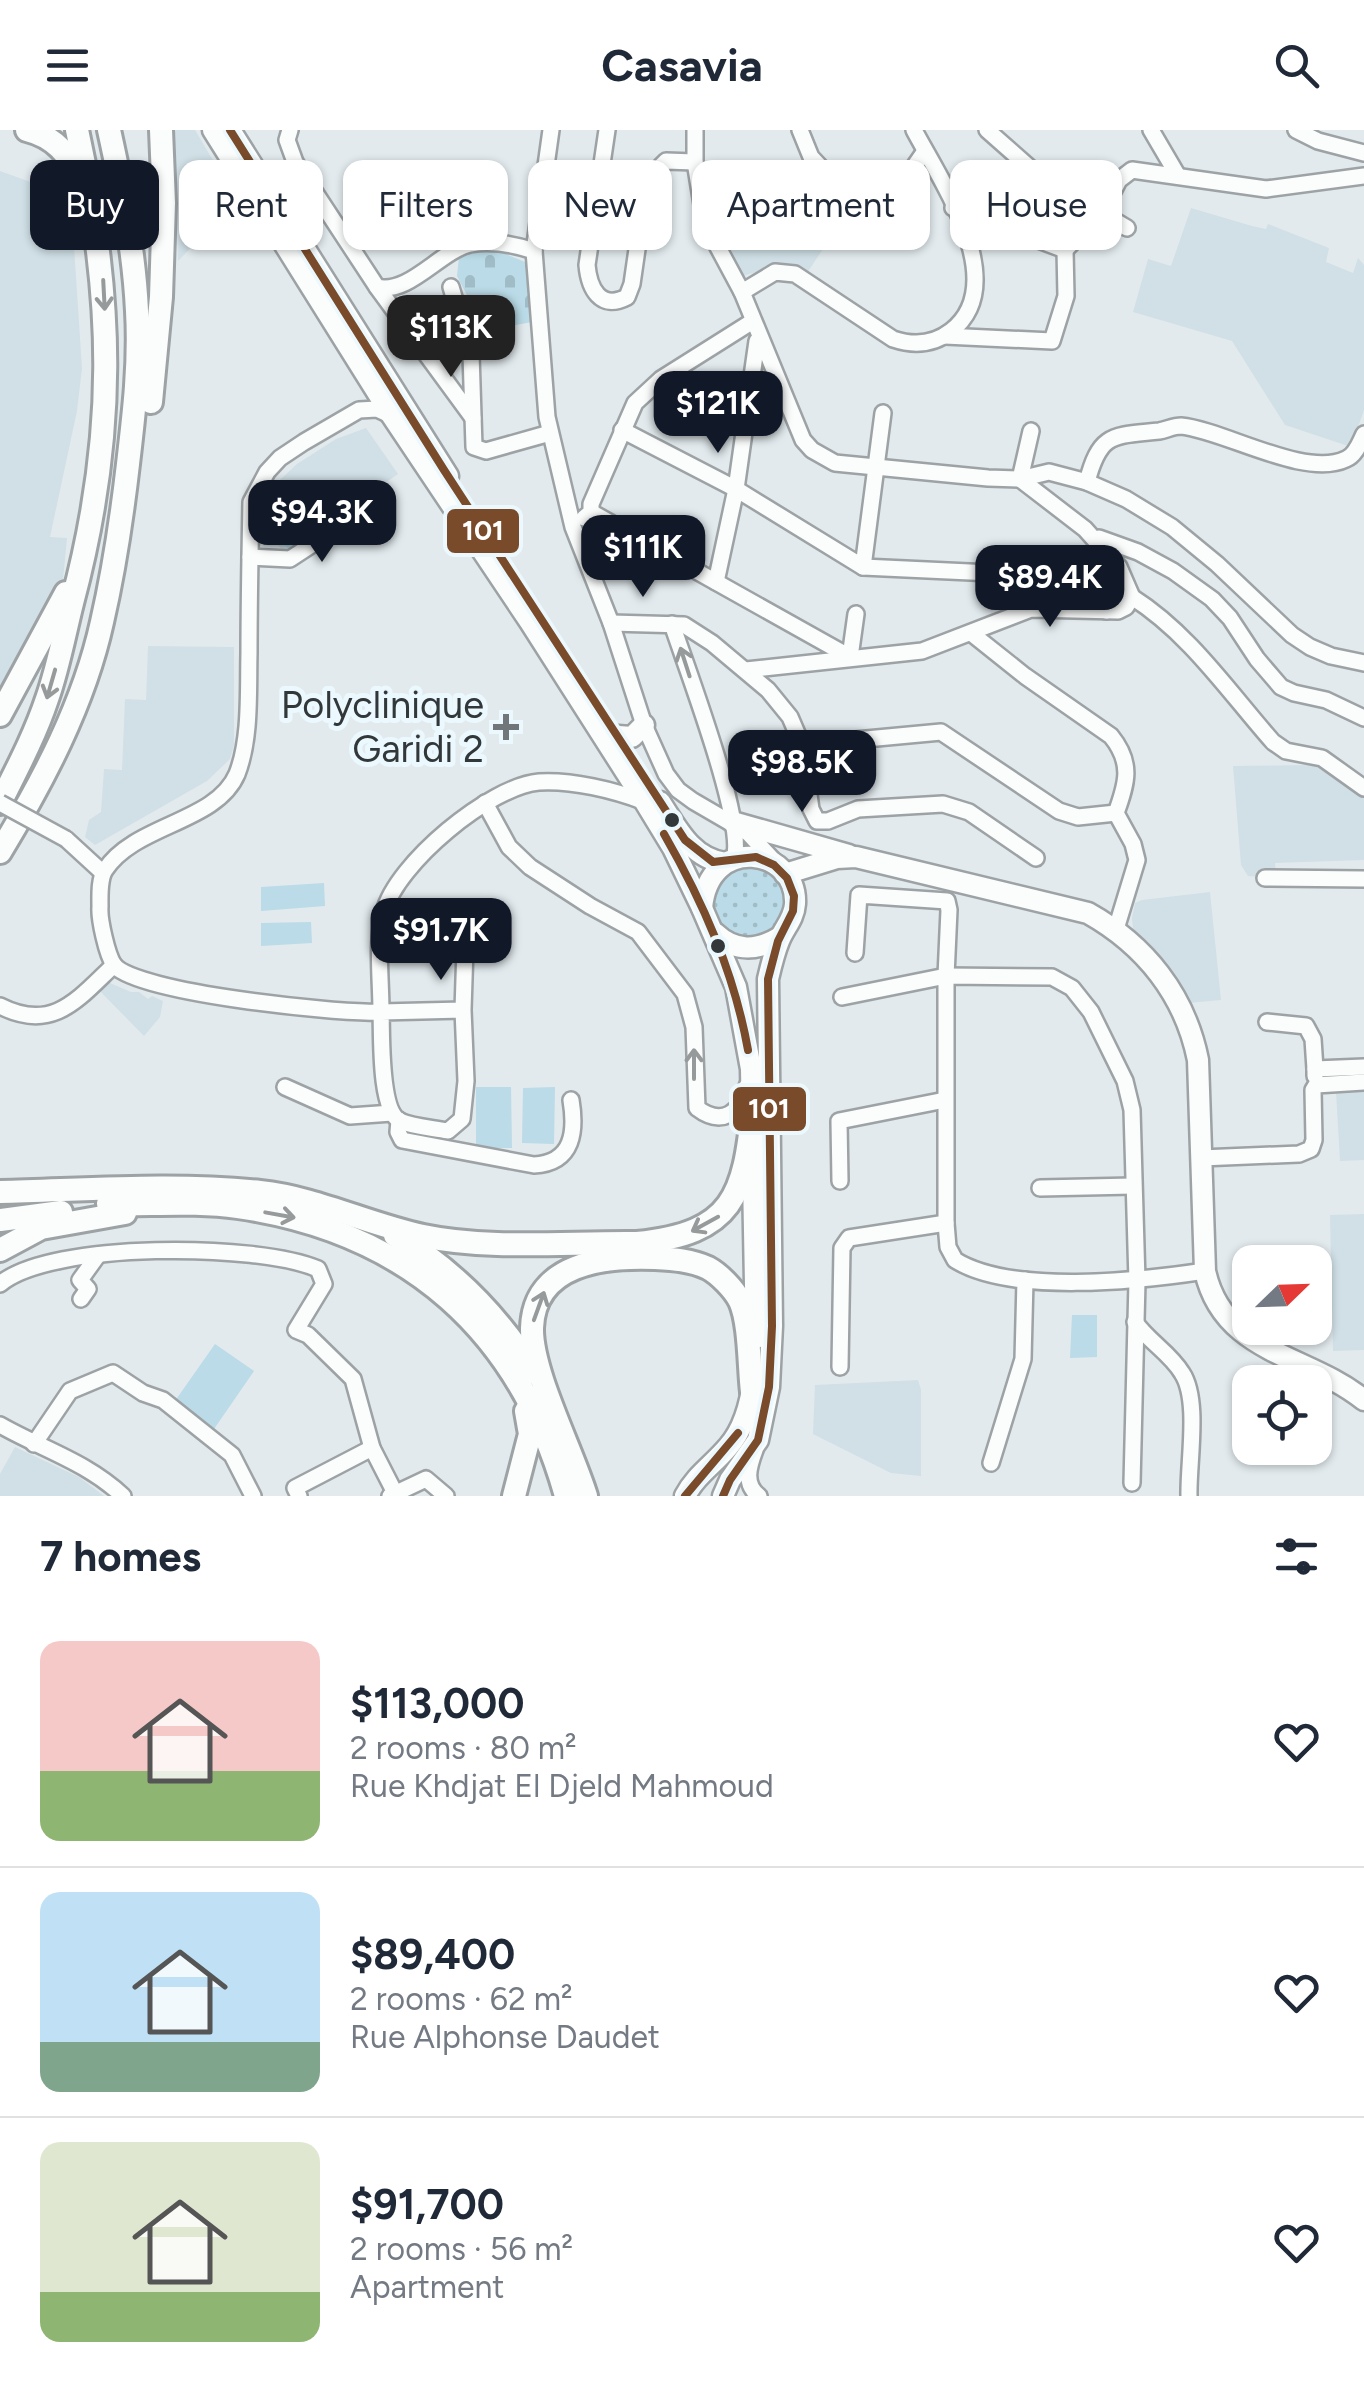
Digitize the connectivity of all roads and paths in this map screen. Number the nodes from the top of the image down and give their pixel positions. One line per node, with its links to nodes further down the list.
1 (27, 130): 18 (highway)
2 (77, 130): 19 (highway)
3 (108, 130): 67 (highway)
4 (161, 130): 67 (highway)
5 (213, 130): 41 (main road)
6 (230, 130): 75 (main road)
7 (290, 130): 36 (street)
8 (608, 130): 24 (street)
9 (695, 130): 20 (street)
10 (800, 130): 21 (street)
11 (914, 130): 16 (street)
12 (987, 130): 23 (street)
13 (1151, 130): 25 (street)
14 (1296, 130): 17 (street)
15 (548, 131): 35 (street)
16 (925, 152): 22 (street); 28 (street)
17 (1364, 153)
18 (71, 160)
19 (84, 160)
20 (695, 160)
21 (814, 160)
22 (919, 160)
23 (1021, 160)
24 (692, 162)
25 (1178, 176): 26 (street); 27 (street)
26 (1364, 176)
27 (1122, 181)
28 (950, 202)
29 (1122, 225): 30 (street)
30 (1127, 228)
31 (99, 250): 59 (highway, one-way to 59)
32 (720, 250): 38 (street)
33 (971, 250): 40 (street)
34 (1064, 250): 40 (street)
35 (534, 251): 36 (street); 48 (street)
36 (377, 287): 45 (street)
37 (452, 287): 45 (street)
38 (742, 292): 39 (street); 40 (street)
39 (755, 329): 46 (street); 50 (street); 53 (street)
40 (945, 336)
41 (366, 375): 42 (street); 44 (main road)
42 (359, 410): 44 (street); 58 (street)
43 (883, 413): 50 (street)
44 (392, 416): 77 (main road)
45 (473, 418): 48 (street)
46 (622, 430): 53 (street); 55 (street)
47 (1031, 430): 51 (street)
48 (550, 433): 56 (street)
49 (1364, 434): 52 (street)
50 (877, 468): 51 (street); 60 (street)
51 (1020, 479): 52 (street); 57 (street)
52 (1087, 482): 70 (street)
53 (736, 490): 60 (street); 61 (street)
54 (374, 504): 58 (street)
55 (591, 512): 56 (street); 61 (street)
56 (573, 527): 65 (street)
57 (1085, 529): 62 (street); 73 (street)
58 (250, 556): 91 (street)
59 (84, 559): 72 (highway); 81 (highway, one-way to 81)
60 (863, 566): 63 (street)
61 (716, 582): 69 (street)
62 (1132, 597): 63 (street); 78 (street)
63 (1107, 611): 68 (street)
64 (856, 614): 69 (street)
65 (612, 623): 66 (street); 74 (street)
66 (672, 624): 71 (street); 84 (street, one-way to 66)
67 (102, 625): 85 (highway)
68 (970, 633): 69 (street); 83 (street)
69 (850, 657): 71 (street)
70 (1364, 663)
71 (746, 670): 76 (street)
72 (0, 715)
73 (1364, 718)
74 (644, 725): 75 (main road); 84 (street)
75 (618, 736): 88 (main road)
76 (802, 745): 83 (street); 87 (street)
77 (620, 765): 79 (street); 80 (main road)
78 (1364, 788)
79 (606, 790): 80 (street); 82 (street)
80 (645, 802): 96 (main road)
81 (0, 803): 91 (street, bridge)
82 (485, 803): 107 (street); 110 (street, one-way to 82)
83 (1116, 812): 97 (street)
84 (732, 822): 86 (main road); 88 (street); 90 (street)
85 (0, 852)
86 (856, 857): 89 (main road); 90 (main road)
87 (1036, 858)
88 (729, 861): 90 (main road); 96 (main road)
89 (892, 867): 94 (main road); 97 (main road)
90 (782, 871): 94 (main road)
91 (102, 872): 100 (street)
92 (1265, 878): 93 (street)
93 (1364, 879)
94 (795, 904): 98 (main road)
95 (466, 917): 106 (street)
96 (706, 918): 98 (main road); 103 (main road)
97 (1116, 929): 118 (main road)
98 (780, 937): 102 (main road)
99 (854, 953): 101 (street)
100 (114, 965): 105 (street); 107 (street)
101 (946, 976): 104 (street); 115 (street); 121 (street)
102 (768, 979): 103 (main road); 151 (main road)
103 (736, 987): 110 (main road)
104 (842, 997)
105 (0, 1006)
106 (463, 1010): 107 (street); 117 (street)
107 (380, 1012): 117 (street)
108 (1267, 1022): 111 (street)
109 (1364, 1067): 111 (street)
110 (751, 1069): 116 (main road)
111 (1315, 1077): 112 (street); 118 (street)
112 (1364, 1082)
113 (286, 1087): 117 (street)
114 (571, 1100): 117 (street)
115 (945, 1100): 120 (street); 129 (street)
116 (752, 1108): 127 (highway, one-way to 127); 147 (main road)
117 (396, 1117)
118 (1201, 1158): 133 (main road)
119 (0, 1180): 124 (highway)
120 (840, 1180)
121 (1133, 1186): 122 (street); 136 (street)
122 (1040, 1188)
123 (0, 1192): 124 (highway)
124 (105, 1197): 125 (highway); 126 (highway); 127 (highway); 128 (highway)
125 (0, 1203)
126 (180, 1204): 130 (highway); 145 (highway, one-way to 145)
127 (356, 1216): 148 (highway)
128 (0, 1220)
129 (946, 1224): 135 (street); 144 (street)
130 (0, 1250)
131 (98, 1255): 132 (street); 134 (street); 153 (street)
132 (51, 1263): 134 (street); 137 (street)
133 (1204, 1271): 136 (street); 139 (main road); 142 (main road)
134 (80, 1280): 138 (street)
135 (1026, 1280): 136 (street); 154 (street)
136 (1136, 1281): 140 (street)
137 (0, 1284)
138 (80, 1299)
139 (1232, 1302)
140 (1135, 1322): 155 (street); 167 (street)
141 (1284, 1345): 143 (main road)
142 (1305, 1365)
143 (1314, 1365)
144 (840, 1367)
145 (516, 1374): 163 (highway); 164 (highway)
146 (1332, 1377): 149 (main road)
147 (752, 1392): 148 (highway, one-way to 147); 156 (main road)
148 (550, 1399): 165 (highway)
149 (1364, 1400)
150 (0, 1425): 152 (street)
151 (758, 1440): 157 (main road); 166 (street)
152 (34, 1444): 159 (street); 160 (street)
153 (372, 1448): 158 (street); 161 (street)
154 (992, 1463)
155 (1132, 1483)
156 (692, 1488): 157 (main road)
157 (724, 1492)
158 (399, 1495): 162 (street)
159 (122, 1496)
160 (253, 1496)
161 (299, 1496)
162 (446, 1496)
163 (514, 1496)
164 (566, 1496)
165 (586, 1496)
166 (758, 1496)
167 (1189, 1496)

